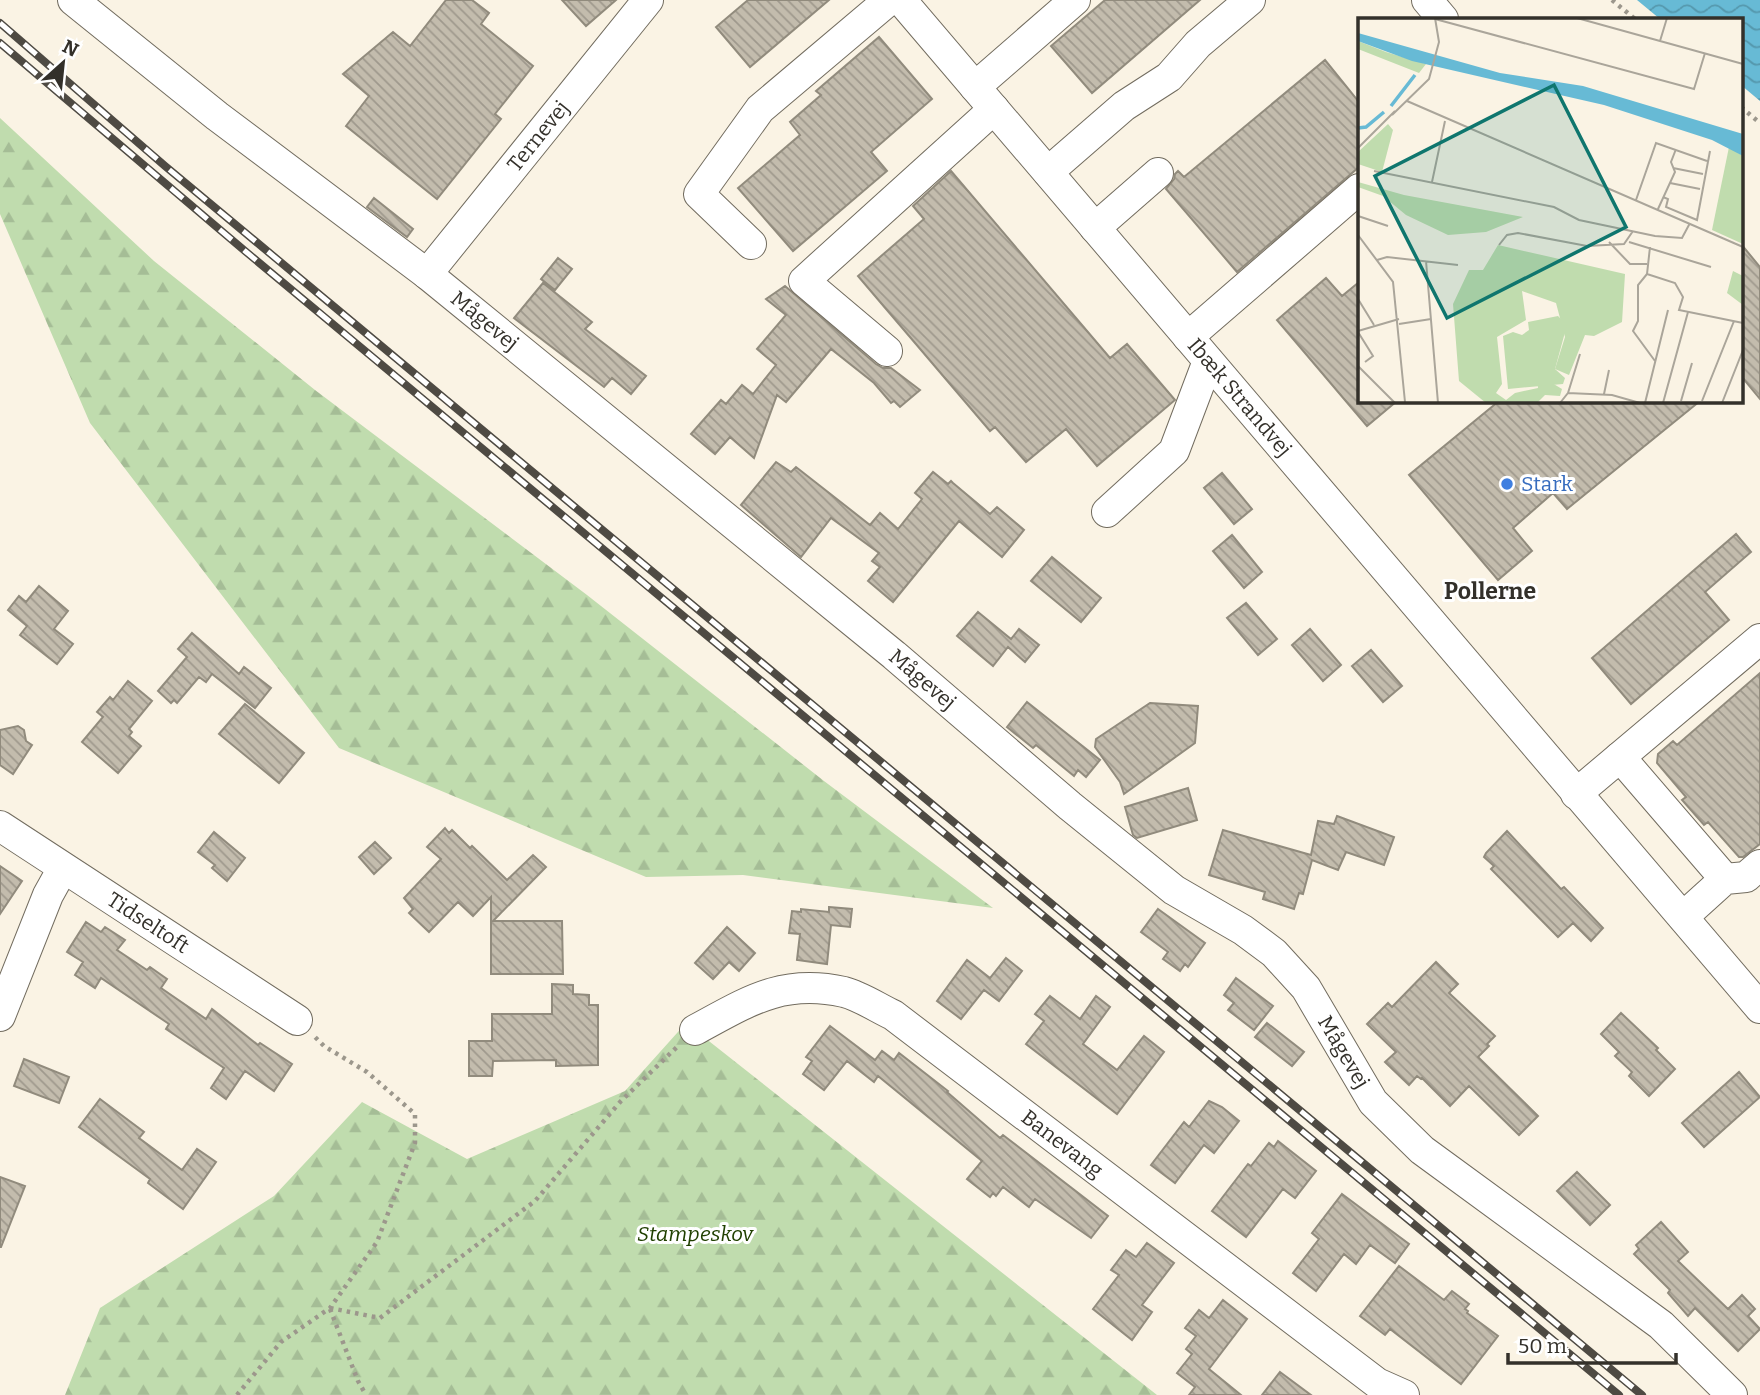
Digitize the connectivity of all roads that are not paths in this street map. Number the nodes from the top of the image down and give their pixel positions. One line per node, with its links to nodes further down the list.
1 (73, 0): 8 (street, Mågevej)
2 (648, 0): 16 (street, Ternevej)
3 (889, 0): 15 (street)
4 (901, 0): 10 (street, Ibæk Strandvej)
5 (1075, 0): 10 (street)
6 (1250, 0): 11 (street)
7 (1427, 0): 9 (street)
8 (92, 10): 16 (street, Mågevej)
9 (1442, 18)
10 (984, 98): 11 (street, Ibæk Strandvej); 18 (street)
11 (1048, 172): 14 (street, Ibæk Strandvej)
12 (1158, 173): 14 (street)
13 (1358, 190): 17 (street)
14 (1096, 228): 17 (street, Ibæk Strandvej)
15 (751, 244)
16 (427, 274): 34 (street, Mågevej)
17 (1188, 337): 19 (street, Ibæk Strandvej)
18 (887, 351)
19 (1208, 361): 20 (street); 23 (street, Ibæk Strandvej)
20 (1107, 512)
21 (1760, 639): 22 (street)
22 (1620, 757): 23 (street); 27 (street)
23 (1576, 794): 28 (street, Ibæk Strandvej)
24 (0, 826): 26 (street, Tidseltoft)
25 (1760, 865): 27 (street)
26 (63, 868): 30 (street); 31 (street, Tidseltoft)
27 (1725, 879): 28 (street)
28 (1683, 917): 29 (street, Ibæk Strandvej)
29 (1760, 1007)
30 (0, 1016)
31 (298, 1020)
32 (695, 1030): 33 (street, Banevang)
33 (1404, 1395)
34 (1731, 1395)

